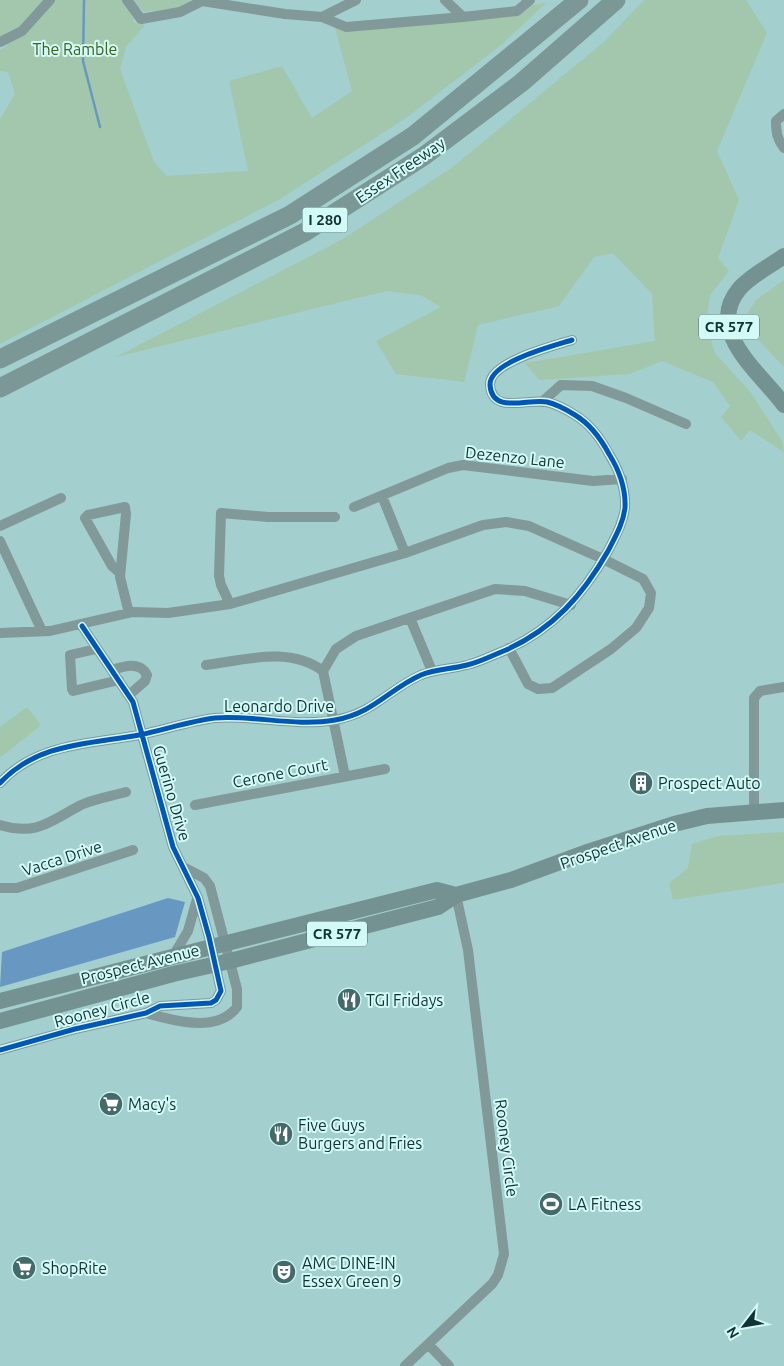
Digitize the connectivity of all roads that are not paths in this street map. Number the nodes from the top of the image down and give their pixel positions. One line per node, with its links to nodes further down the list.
1 (50, 0): 11 (street)
2 (127, 0): 3 (street)
3 (202, 0): 9 (street)
4 (356, 0): 9 (street)
5 (445, 0): 10 (street)
6 (530, 0): 10 (street)
7 (579, 0): 16 (highway, Essex Freeway / I 280)
8 (616, 0): 17 (highway, Essex Freeway / I 280)
9 (322, 17): 10 (street)
10 (463, 17)
11 (0, 42)
12 (784, 114): 13 (street)
13 (784, 148)
14 (784, 256): 19 (main road, CR 577)
15 (572, 340): 18 (street, Leonardo Drive)
16 (0, 359)
17 (0, 388)
18 (542, 402): 20 (street); 21 (street, Leonardo Drive)
19 (784, 405)
20 (686, 424)
21 (622, 479): 22 (street, Dezenzo Lane); 29 (street, Leonardo Drive)
22 (382, 496): 24 (street, Dezenzo Lane); 28 (street)
23 (61, 498): 26 (street)
24 (354, 507)
25 (335, 517): 31 (street)
26 (0, 526)
27 (0, 542): 36 (street)
28 (406, 553): 29 (street); 31 (street)
29 (603, 559): 32 (street, Leonardo Drive); 38 (street)
30 (120, 573): 30 (street); 33 (street)
31 (230, 604): 33 (street)
32 (571, 605): 34 (street); 38 (street, Leonardo Drive)
33 (129, 613): 35 (street)
34 (410, 618): 42 (street); 43 (street)
35 (82, 626): 36 (street); 39 (street, Guerino Drive)
36 (42, 632): 37 (street)
37 (0, 633)
38 (509, 648): 43 (street, Leonardo Drive)
39 (96, 649): 41 (street, Guerino Drive); 44 (street)
40 (206, 665): 42 (street)
41 (112, 670): 44 (street, Guerino Drive); 46 (street)
42 (323, 671): 47 (street, Cerone Court)
43 (432, 671): 47 (street, Leonardo Drive)
44 (119, 680): 46 (street, Guerino Drive)
45 (784, 687): 55 (street)
46 (129, 695): 48 (street, Guerino Drive)
47 (334, 721): 48 (street, Leonardo Drive); 50 (street, Cerone Court)
48 (143, 734): 51 (street, Leonardo Drive); 58 (street, Guerino Drive)
49 (385, 770): 50 (street)
50 (345, 776): 53 (street, Cerone Court)
51 (0, 783)
52 (126, 792): 56 (street)
53 (195, 805)
54 (784, 810): 55 (main road, Prospect Avenue / CR 577)
55 (754, 811): 60 (main road, Prospect Avenue / CR 577)
56 (0, 825)
57 (134, 850): 59 (street, Vacca Drive)
58 (185, 868): 61 (street, Guerino Drive); 62 (street, Guerino Drive)
59 (0, 888)
60 (456, 895): 62 (main road, Prospect Avenue / CR 577); 64 (main road, Prospect Avenue / CR 577); 69 (street, Rooney Circle)
61 (198, 898): 62 (street, Guerino Drive); 63 (street)
62 (218, 945): 63 (main road, Prospect Avenue / CR 577); 64 (street, Rooney Circle); 64 (street, Guerino Drive)
63 (173, 956): 65 (main road, Prospect Avenue / CR 577)
64 (223, 963): 66 (street, Rooney Circle); 66 (street, Rooney Circle); 67 (main road, Prospect Avenue / CR 577)
65 (0, 1001)
66 (146, 1013): 68 (street, Rooney Circle)
67 (0, 1021)
68 (0, 1050)
69 (429, 1344): 70 (street, Rooney Circle); 71 (street)
70 (405, 1366)
71 (449, 1366)

